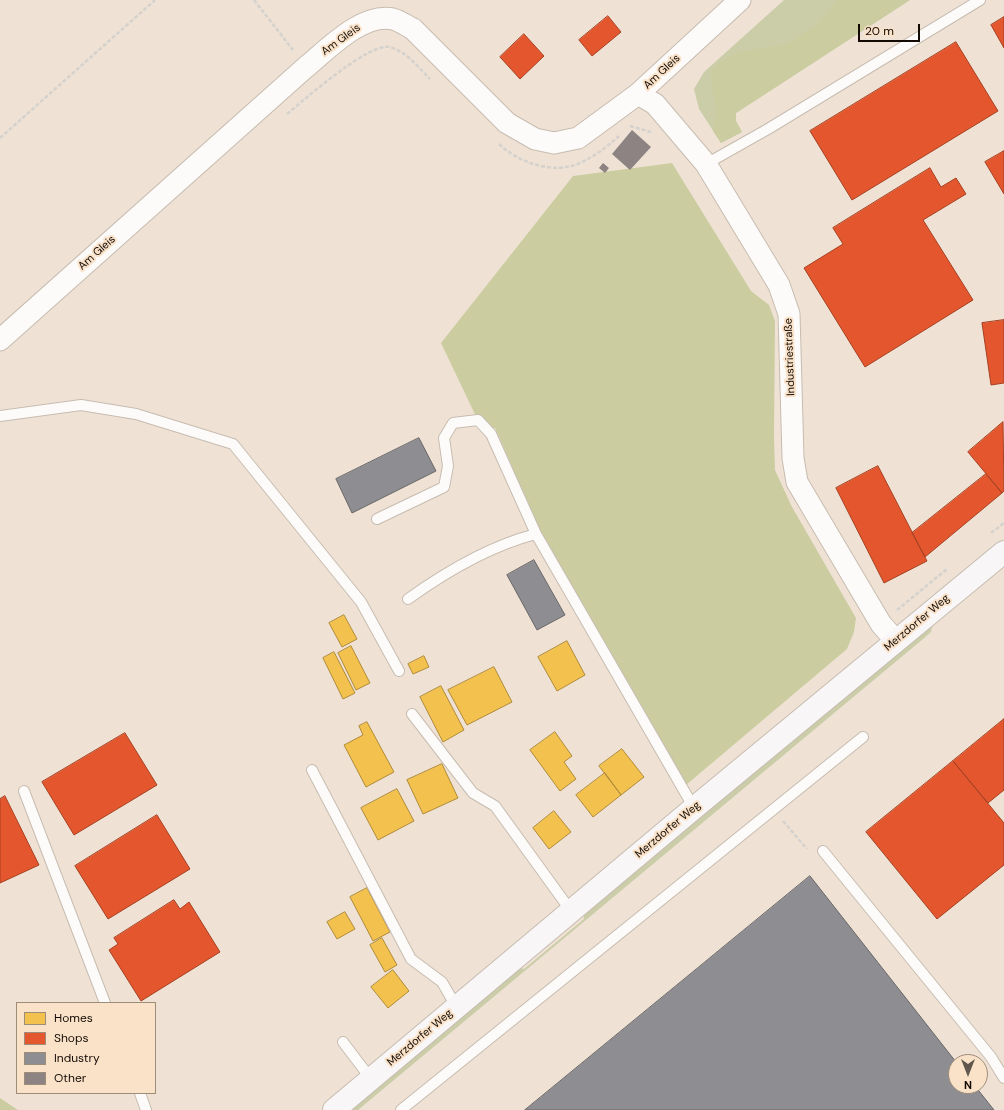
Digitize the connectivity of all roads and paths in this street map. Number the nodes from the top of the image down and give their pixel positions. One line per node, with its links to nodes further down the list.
1 (155, 0): 12 (path)
2 (254, 0): 5 (path)
3 (740, 0): 7 (street, Am Gleis)
4 (980, 0): 14 (lane)
5 (306, 66): 7 (street, Am Gleis); 15 (street, Am Gleis)
6 (436, 84): 8 (path)
7 (638, 94): 14 (street, Industriestraße)
8 (285, 116)
9 (630, 126): 10 (path)
10 (625, 130)
11 (620, 135): 13 (path)
12 (0, 138)
13 (498, 142)
14 (706, 164): 21 (street, Industriestraße)
15 (0, 340)
16 (0, 416): 22 (lane)
17 (378, 519): 18 (lane)
18 (536, 534): 20 (lane); 27 (lane)
19 (1004, 552): 21 (street, Merzdorfer Weg)
20 (408, 599)
21 (896, 641): 27 (street, Merzdorfer Weg)
22 (398, 671)
23 (412, 714): 31 (lane)
24 (863, 737): 28 (lane)
25 (312, 770): 33 (lane)
26 (24, 791): 32 (lane)
27 (694, 808): 31 (street, Merzdorfer Weg)
28 (774, 809): 30 (path); 40 (lane)
29 (823, 851): 35 (lane)
30 (810, 852)
31 (571, 912): 33 (street, Merzdorfer Weg)
32 (105, 1002)
33 (457, 1008): 36 (street, Merzdorfer Weg)
34 (344, 1042): 36 (lane)
35 (1004, 1078)
36 (371, 1079): 39 (street, Merzdorfer Weg)
37 (140, 1094): 38 (lane)
38 (146, 1110)
39 (334, 1110)
40 (401, 1110)

